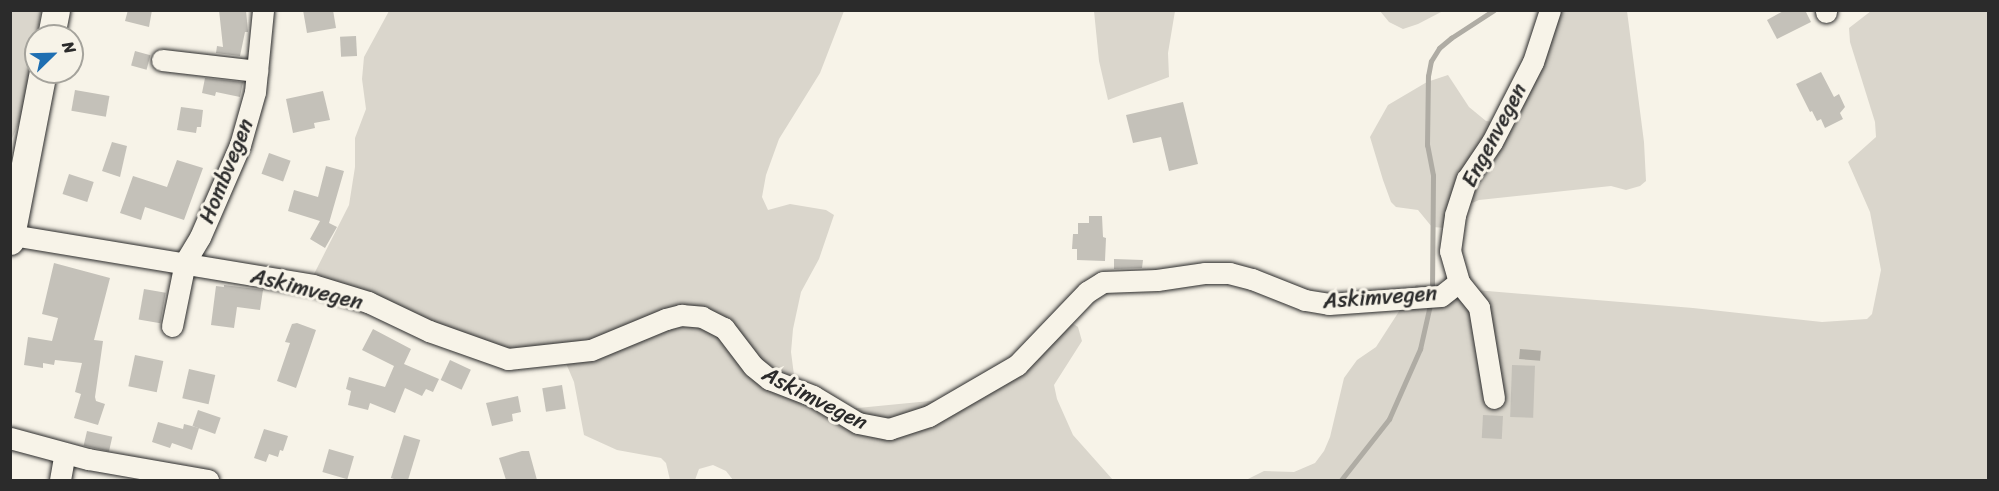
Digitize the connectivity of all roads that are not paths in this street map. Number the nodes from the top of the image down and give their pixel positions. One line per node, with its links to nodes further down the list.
1 (263, 10): 4 (street, Hombvegen)
2 (1550, 10): 8 (street, Engenvegen)
3 (162, 60): 4 (street)
4 (257, 71): 7 (street, Hombvegen)
5 (41, 84): 6 (main road)
6 (11, 238): 7 (street, Askimvegen)
7 (185, 262): 8 (street, Askimvegen); 9 (street, Hombvegen)
8 (1459, 282): 10 (street, Engenvegen)
9 (172, 326)
10 (1494, 398)
11 (10, 438): 12 (street)
12 (65, 453): 13 (street); 14 (street)
13 (60, 480)
14 (205, 480)

